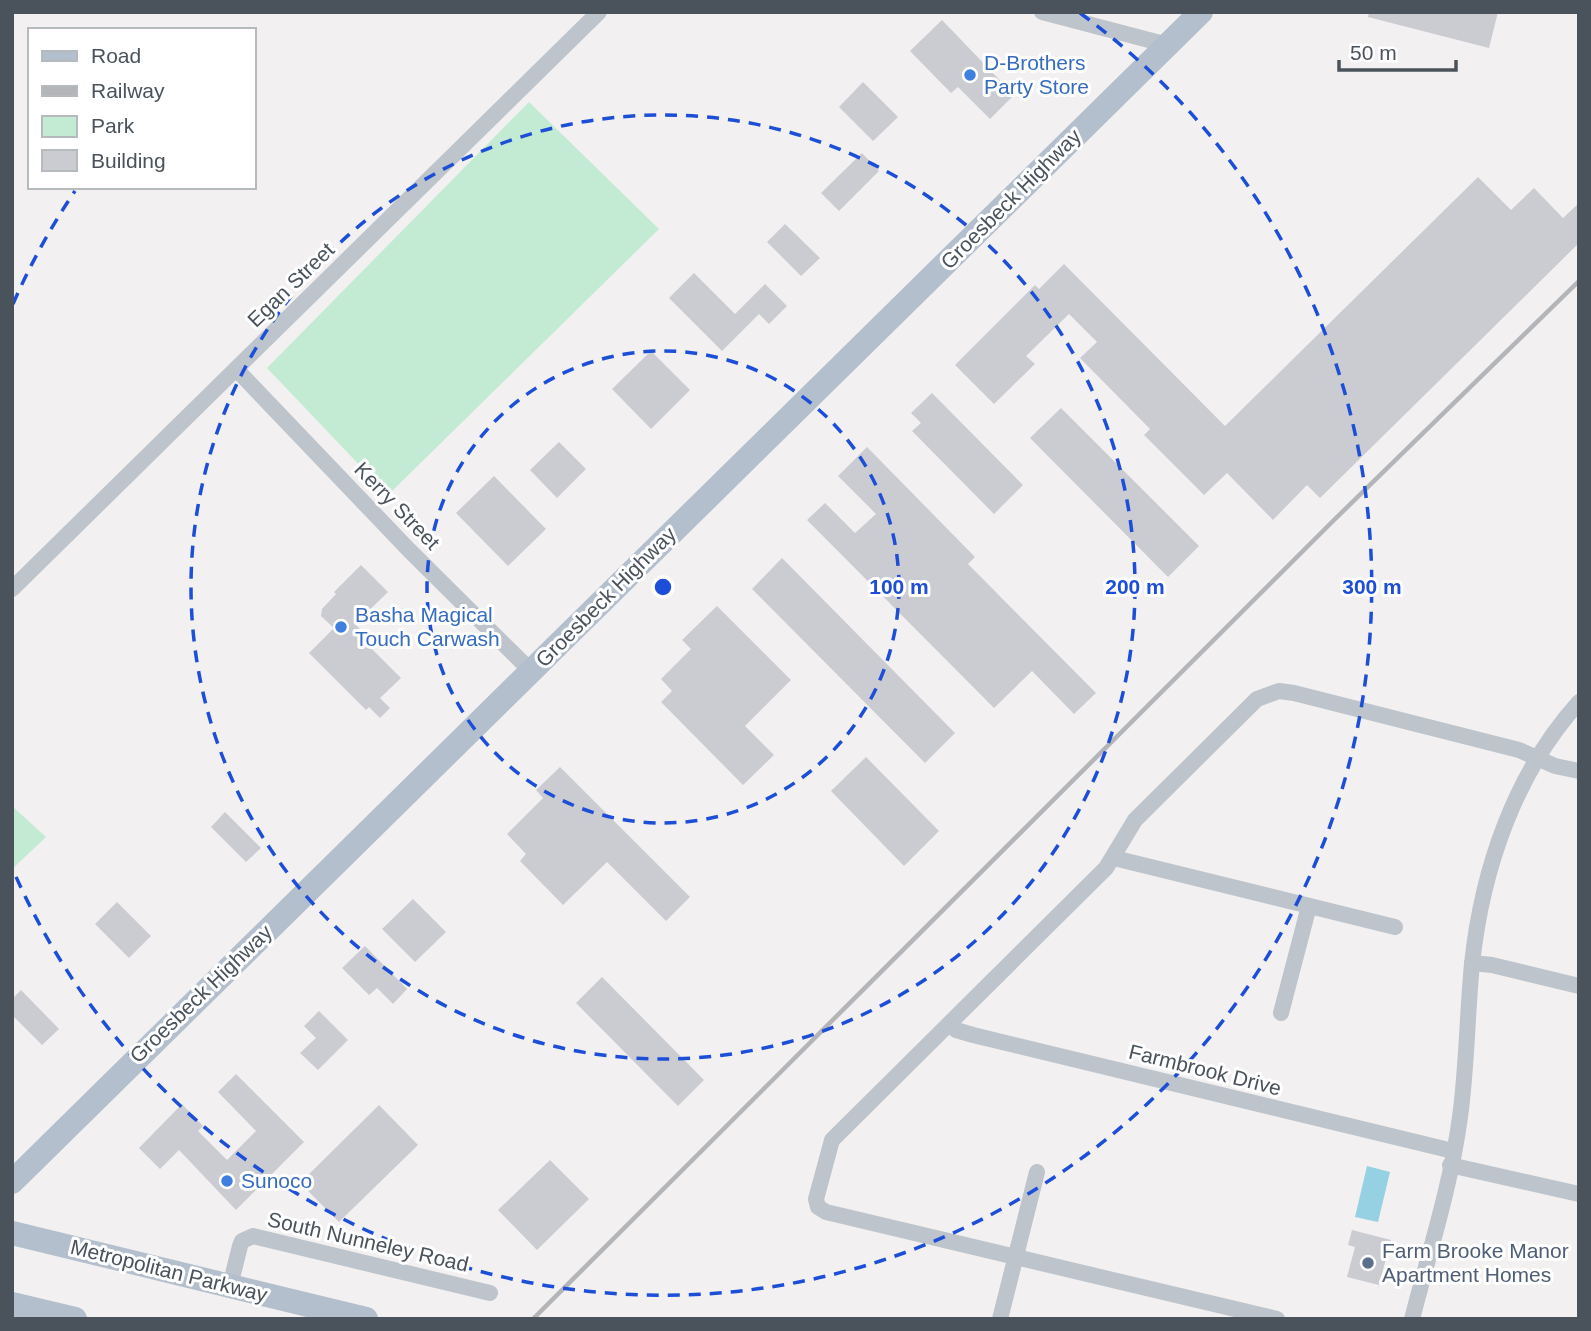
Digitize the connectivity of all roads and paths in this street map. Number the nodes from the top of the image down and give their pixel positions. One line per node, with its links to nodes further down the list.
1 (599, 12): 5 (street, Egan Street)
2 (1042, 12): 4 (street)
3 (1201, 12): 4 (main road, Groesbeck Highway)
4 (1168, 44): 7 (main road, Groesbeck Highway)
5 (236, 369): 6 (street, Egan Street); 7 (street, Kerry Street)
6 (12, 589)
7 (531, 671): 20 (main road, Groesbeck Highway)
8 (1579, 702): 9 (street)
9 (1537, 758): 10 (street); 11 (street); 14 (street)
10 (1579, 772)
11 (1114, 858): 12 (street); 17 (street)
12 (1309, 906): 13 (street); 16 (street)
13 (1395, 927)
14 (1472, 963): 15 (street); 18 (street)
15 (1579, 986)
16 (1281, 1013)
17 (950, 1024): 18 (street, Farmbrook Drive); 23 (street)
18 (1452, 1158): 21 (street, Farmbrook Drive); 31 (street)
19 (1037, 1172): 23 (street)
20 (12, 1182)
21 (1579, 1194)
22 (12, 1233): 24 (main road, Metropolitan Parkway)
23 (1016, 1257): 29 (street); 30 (street)
24 (230, 1286): 25 (street, South Nunneley Road); 28 (main road, Metropolitan Parkway)
25 (490, 1293)
26 (12, 1304): 27 (main road)
27 (75, 1319)
28 (366, 1319)
29 (1000, 1319)
30 (1277, 1319)
31 (1412, 1319)

